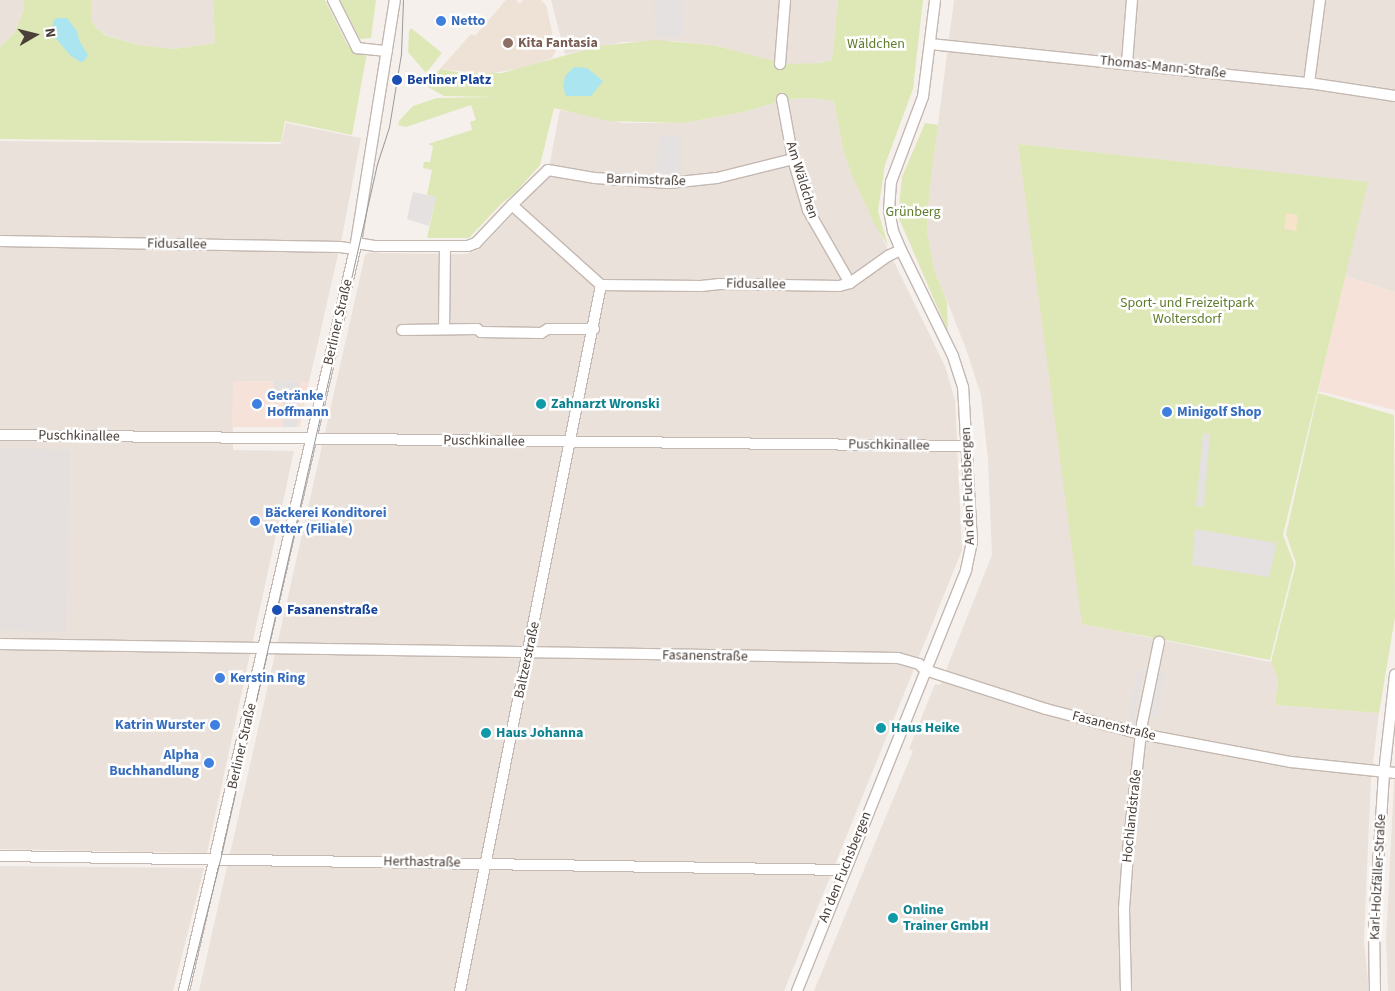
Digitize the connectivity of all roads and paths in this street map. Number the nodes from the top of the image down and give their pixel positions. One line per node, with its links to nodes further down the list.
1 (333, 0): 8 (street)
2 (394, 0): 8 (street, Berliner Straße)
3 (783, 0): 10 (street)
4 (935, 0): 7 (street, An den Fuchsbergen)
5 (1132, 0): 9 (street)
6 (1320, 0): 11 (street)
7 (930, 44): 9 (street, Thomas-Mann-Straße); 19 (street, An den Fuchsbergen)
8 (387, 52): 17 (street, Berliner Straße)
9 (1127, 63): 11 (street, Thomas-Mann-Straße)
10 (780, 64)
11 (1309, 83): 12 (street, Thomas-Mann-Straße)
12 (1395, 96)
13 (782, 99): 14 (street, Am Wäldchen)
14 (793, 159): 15 (street, Barnimstraße); 20 (street, Am Wäldchen)
15 (512, 205): 18 (street, Fidusallee); 21 (street)
16 (0, 241): 17 (street, Fidusallee)
17 (355, 246): 18 (street, Fidusallee); 26 (street, Berliner Straße)
18 (446, 246): 22 (street)
19 (901, 250): 20 (street, Fidusallee); 28 (street, An den Fuchsbergen)
20 (850, 283): 21 (street, Fidusallee)
21 (601, 285): 24 (street)
22 (444, 329): 23 (street); 24 (street)
23 (402, 330)
24 (594, 330): 27 (street, Baltzerstraße)
25 (0, 435): 26 (street, Puschkinallee)
26 (311, 439): 27 (street, Puschkinallee); 31 (street, Berliner Straße)
27 (570, 442): 28 (street, Puschkinallee); 32 (street, Baltzerstraße)
28 (967, 446): 33 (street, An den Fuchsbergen)
29 (1159, 642): 35 (street, Hochlandstraße)
30 (0, 644): 31 (street, Fasanenstraße)
31 (265, 647): 32 (street, Fasanenstraße); 39 (street, Berliner Straße)
32 (528, 652): 33 (street, Fasanenstraße); 40 (street, Baltzerstraße)
33 (925, 670): 35 (street, Fasanenstraße); 41 (street, An den Fuchsbergen)
34 (1395, 674): 36 (street, Karl-Holzfäller-Straße)
35 (1141, 734): 36 (street, Fasanenstraße); 45 (street, Hochlandstraße)
36 (1384, 773): 37 (street, Fasanenstraße); 46 (street, Karl-Holzfäller-Straße)
37 (1395, 773)
38 (0, 856): 39 (street, Herthastraße)
39 (216, 860): 40 (street, Herthastraße); 42 (street, Berliner Straße)
40 (484, 862): 41 (street, Herthastraße); 43 (street, Baltzerstraße)
41 (844, 870): 44 (street, An den Fuchsbergen)
42 (184, 991)
43 (460, 991)
44 (797, 991)
45 (1126, 991)
46 (1376, 991)

